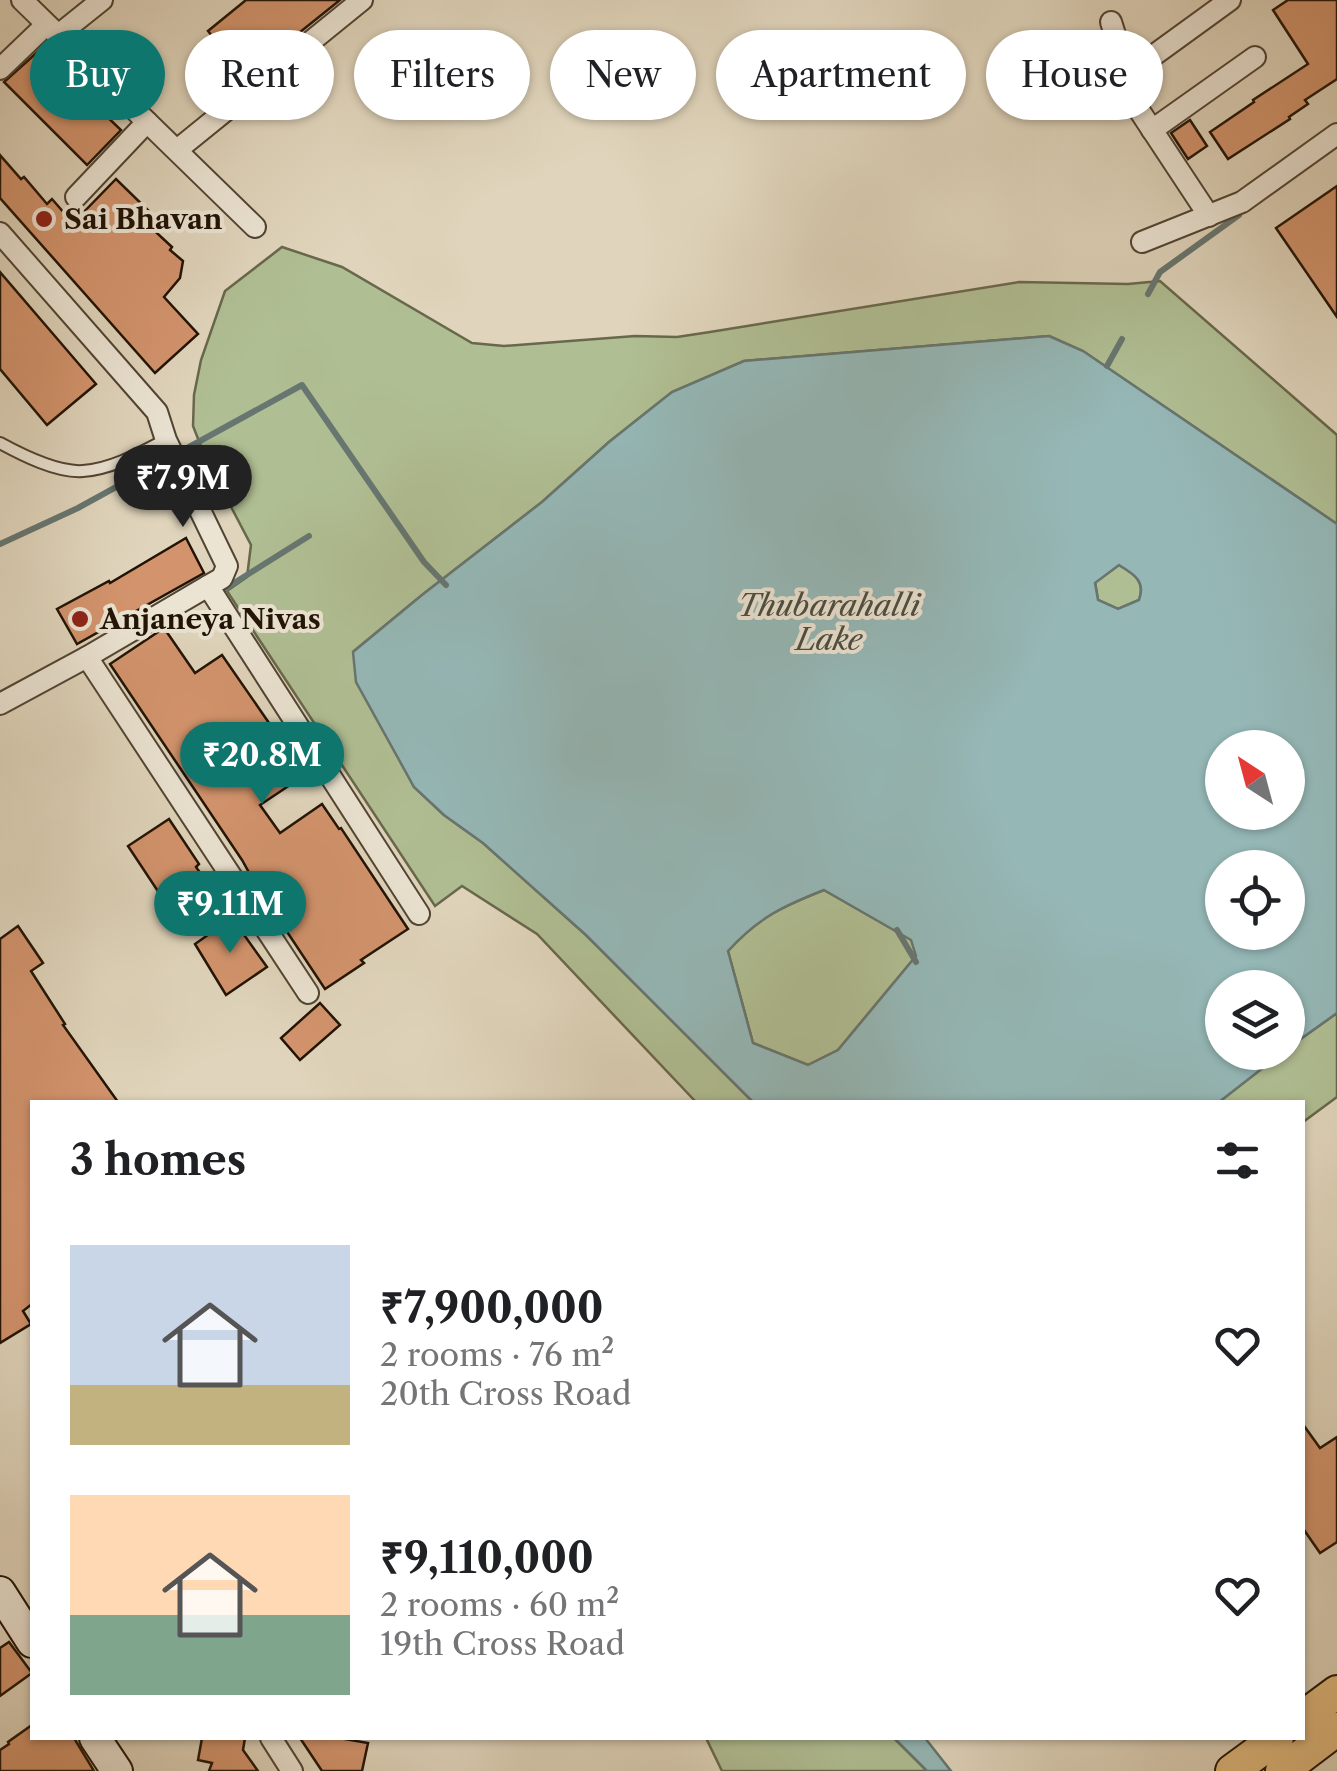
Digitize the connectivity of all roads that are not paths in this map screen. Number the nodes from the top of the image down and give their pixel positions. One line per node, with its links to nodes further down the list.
1 (22, 0): 6 (street)
2 (102, 0): 6 (street)
3 (362, 0): 16 (street)
4 (1230, 0): 9 (street)
5 (1111, 22): 7 (street)
6 (52, 30)
7 (1114, 30)
8 (30, 47): 11 (street)
9 (1163, 49)
10 (1256, 57): 14 (street)
11 (0, 70)
12 (1146, 120): 14 (street)
13 (147, 122): 16 (street); 17 (street)
14 (1152, 130): 18 (street)
15 (1337, 134): 18 (street)
16 (177, 150): 19 (street)
17 (76, 197)
18 (1209, 216): 21 (street)
19 (255, 227)
20 (0, 233): 23 (street)
21 (1142, 242)
22 (0, 443): 23 (lane)
23 (168, 443): 24 (street)
24 (208, 586): 25 (street); 27 (street)
25 (87, 657): 26 (street); 28 (street)
26 (0, 704)
27 (419, 914)
28 (308, 993)
29 (0, 1592): 30 (street)
30 (30, 1639)
31 (1337, 1692): 32 (main road)
32 (1305, 1716)
33 (1337, 1729): 36 (main road)
34 (96, 1740): 37 (street)
35 (272, 1740): 38 (street)
36 (1279, 1759): 39 (main road)
37 (117, 1771)
38 (292, 1771)
39 (1232, 1771)

